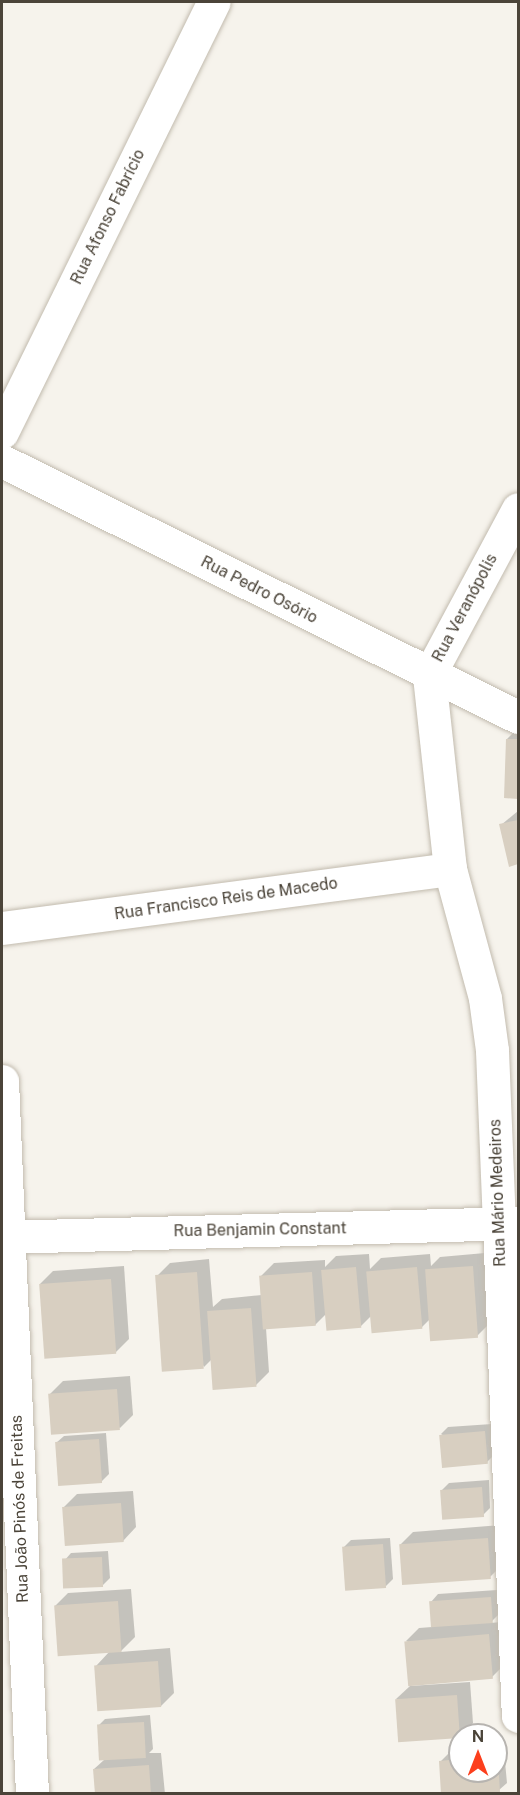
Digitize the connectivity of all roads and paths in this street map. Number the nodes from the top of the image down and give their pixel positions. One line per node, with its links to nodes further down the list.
1 (214, 2): 2 (street, Rua Afonso Fabrício)
2 (2, 432)
3 (2, 461): 5 (street, Rua Pedro Osório)
4 (519, 509): 5 (street, Rua Veranópolis)
5 (429, 675): 6 (street, Rua Pedro Osório); 7 (street, Rua Mário Medeiros)
6 (519, 717)
7 (450, 869): 8 (street, Rua Francisco Reis de Macedo); 10 (street, Rua Mário Medeiros)
8 (2, 928)
9 (2, 1081): 11 (street, Rua João Pinós de Freitas)
10 (509, 1224): 11 (street, Rua Benjamin Constant); 12 (street, Rua Mário Medeiros)
11 (5, 1237): 13 (street, Rua João Pinós de Freitas)
12 (519, 1716)
13 (32, 1794)

